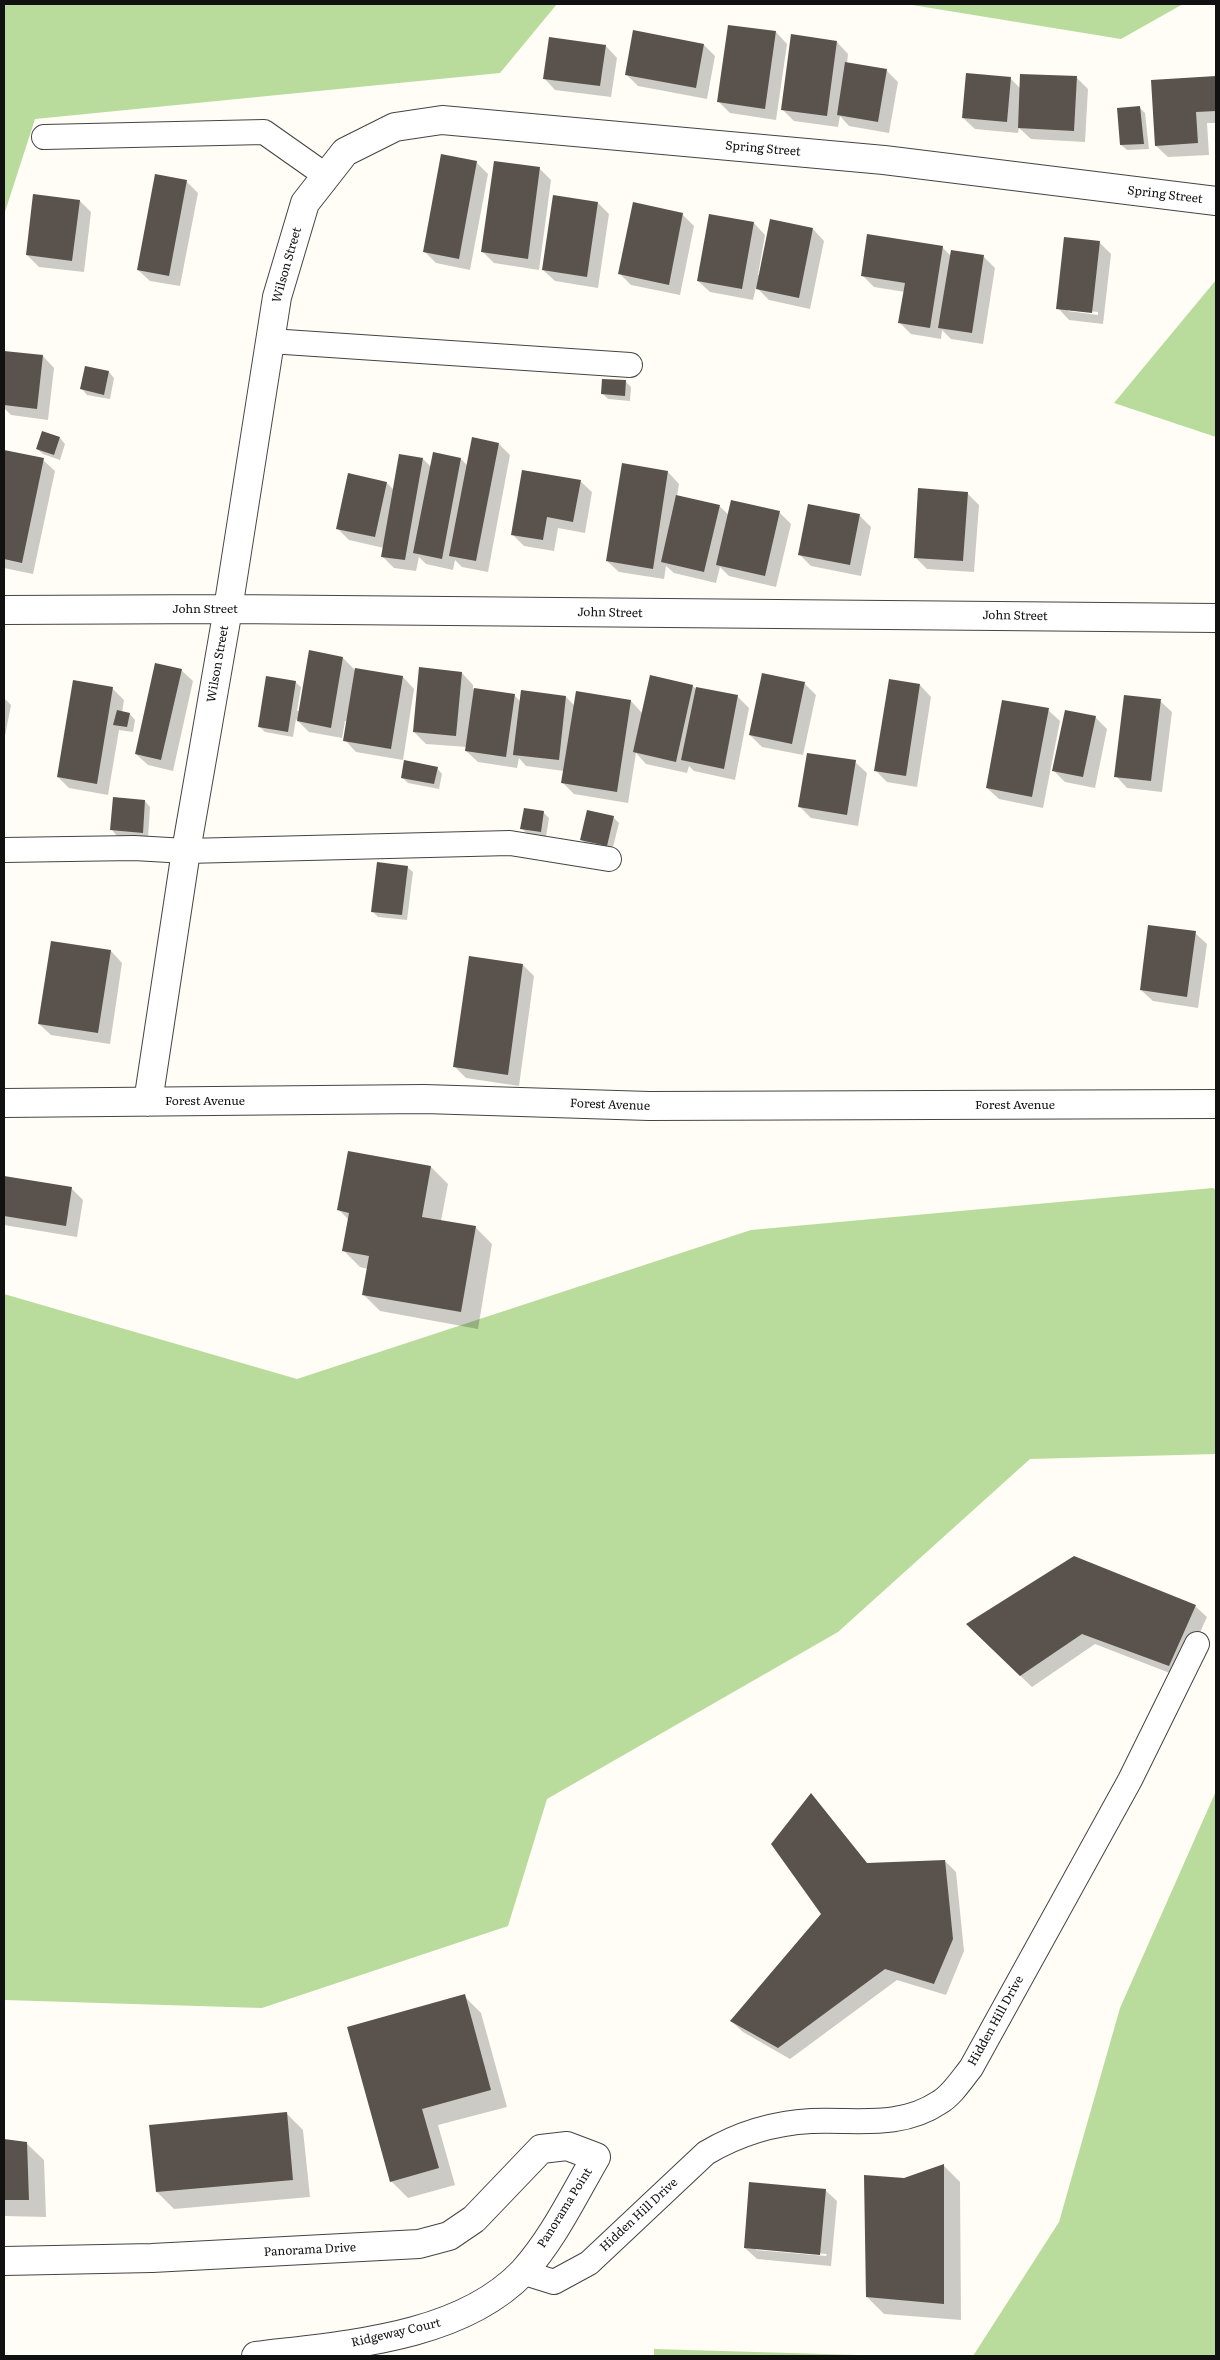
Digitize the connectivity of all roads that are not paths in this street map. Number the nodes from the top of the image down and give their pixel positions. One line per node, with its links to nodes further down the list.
1 (44, 137): 2 (lane)
2 (325, 175): 3 (street, Spring Street); 4 (street, Wilson Street)
3 (1216, 201)
4 (270, 341): 5 (lane); 6 (street, Wilson Street)
5 (630, 366)
6 (228, 609): 7 (street, John Street); 8 (street, John Street); 10 (street, Wilson Street)
7 (4, 610)
8 (1216, 618)
9 (4, 850): 10 (lane)
10 (186, 851): 11 (lane); 12 (street, Wilson Street)
11 (609, 859)
12 (148, 1102): 13 (street, Forest Avenue); 14 (street, Forest Avenue)
13 (4, 1103)
14 (1216, 1104)
15 (1197, 1644): 18 (lane, Hidden Hill Drive)
16 (579, 2151): 17 (street, Panorama Drive); 18 (street, Panorama Point)
17 (4, 2261)
18 (522, 2272): 19 (street, Ridgeway Court)
19 (256, 2356)

